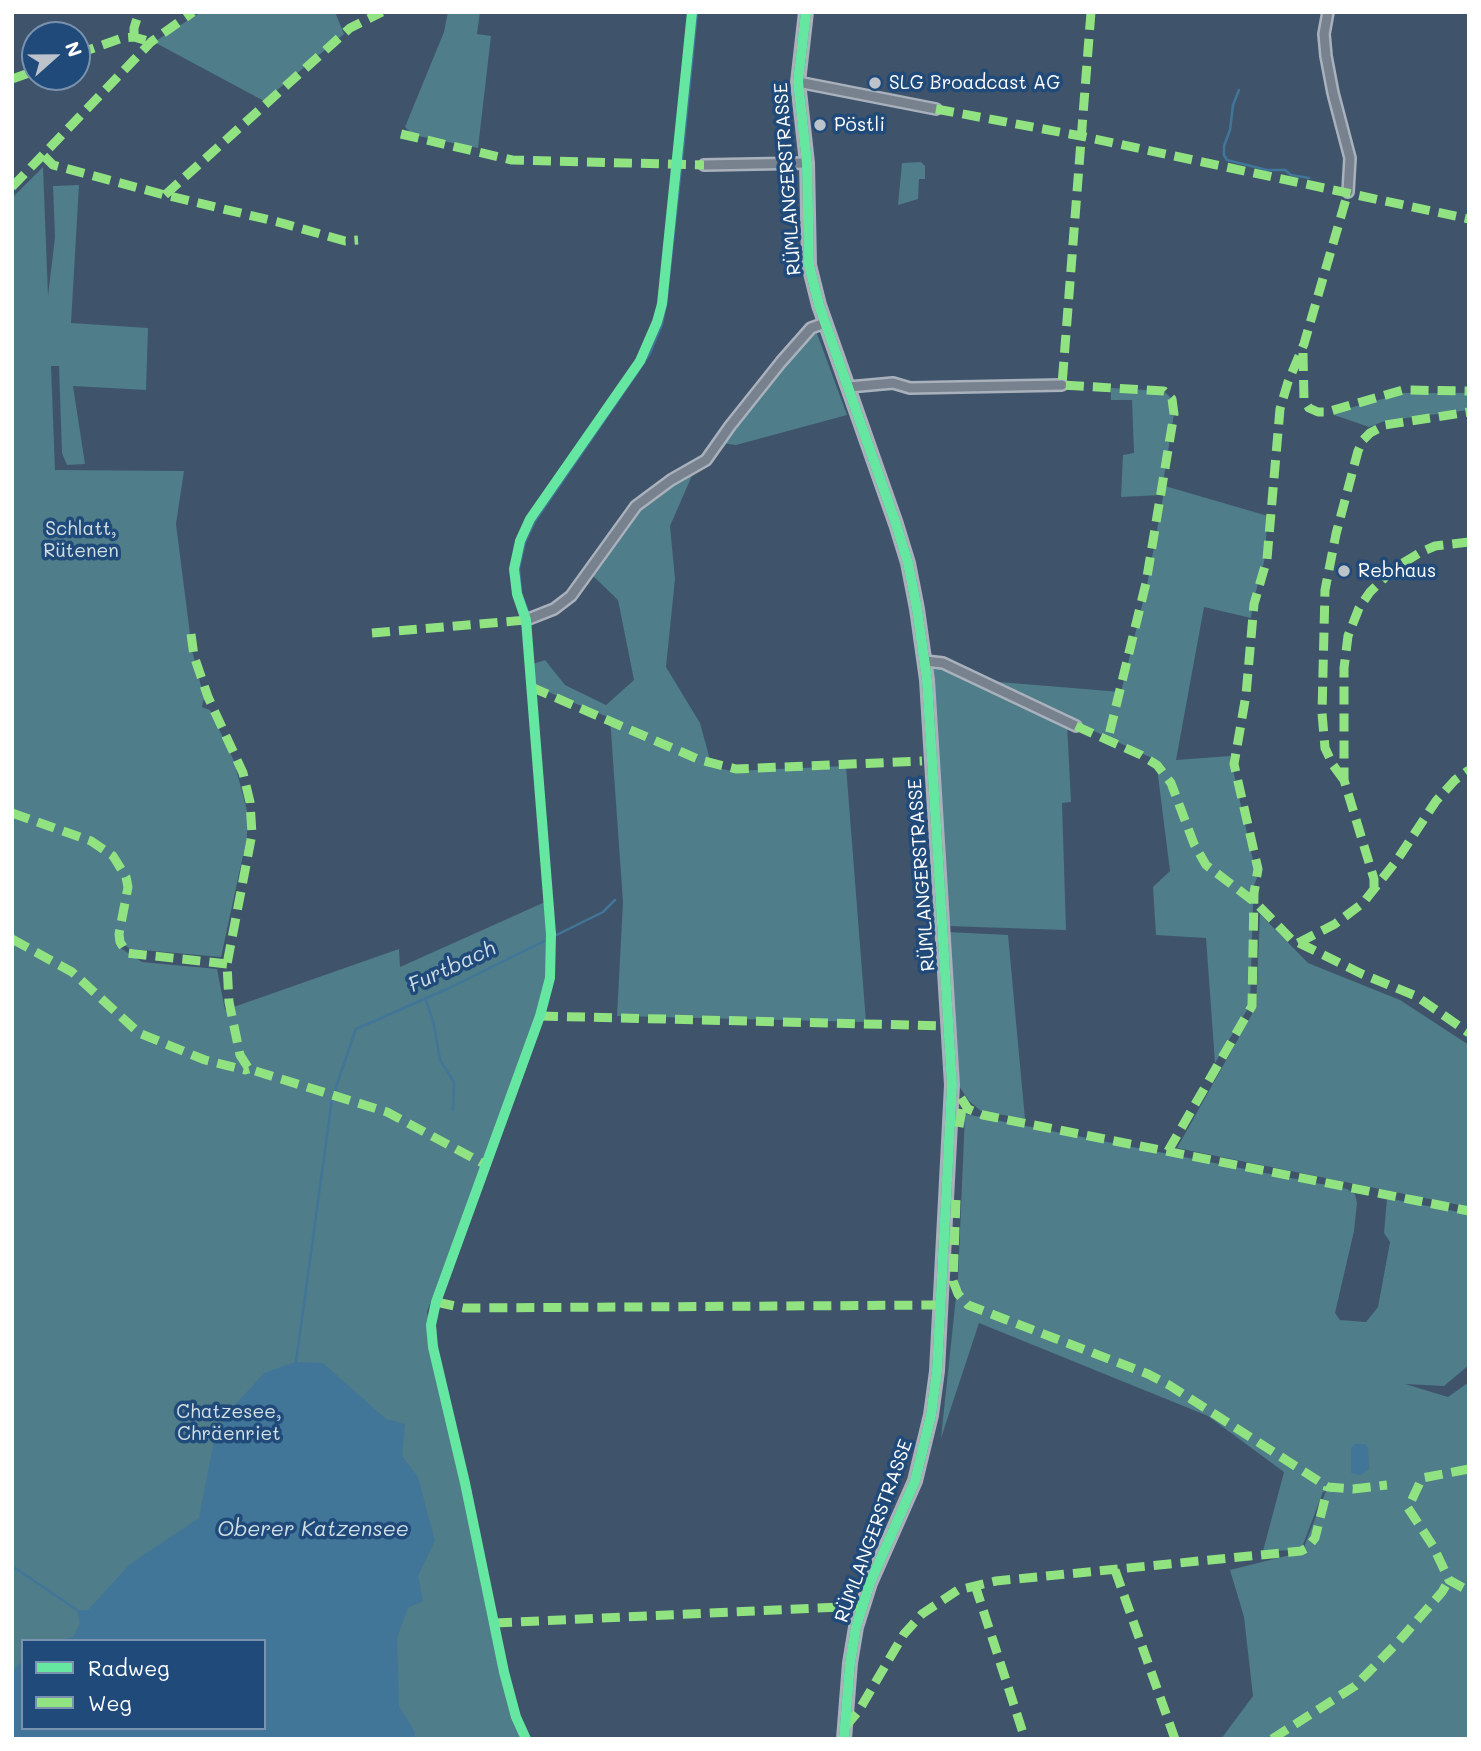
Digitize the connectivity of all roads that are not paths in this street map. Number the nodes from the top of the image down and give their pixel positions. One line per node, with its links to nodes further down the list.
1 (806, 12): 3 (street, RÜMLANGERSTRASSE)
2 (1328, 12): 7 (street)
3 (798, 82): 4 (street); 5 (street, RÜMLANGERSTRASSE)
4 (936, 109)
5 (807, 163): 6 (street); 8 (street, RÜMLANGERSTRASSE)
6 (704, 165)
7 (1348, 192)
8 (825, 323): 10 (street, RÜMLANGERSTRASSE); 11 (street)
9 (1062, 385): 10 (street)
10 (849, 387): 12 (street, RÜMLANGERSTRASSE)
11 (526, 620)
12 (925, 661): 13 (street); 14 (street, RÜMLANGERSTRASSE)
13 (1076, 726)
14 (844, 1739)

